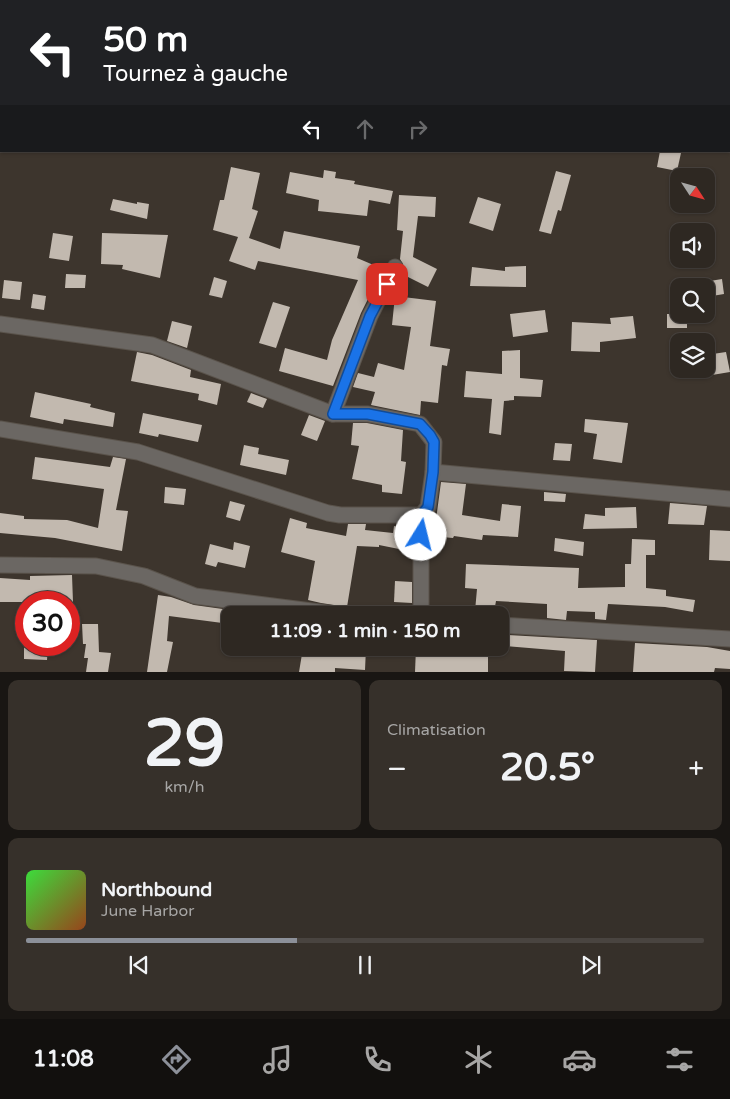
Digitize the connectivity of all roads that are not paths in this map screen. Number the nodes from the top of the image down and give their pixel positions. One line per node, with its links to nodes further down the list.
1 (396, 267): 3 (street)
2 (0, 324): 3 (street)
3 (333, 414): 5 (street)
4 (0, 429): 7 (street)
5 (433, 472): 6 (street); 7 (street)
6 (730, 499)
7 (421, 516): 10 (street)
8 (0, 565): 9 (street)
9 (273, 606)
10 (421, 606)
11 (509, 626): 12 (street)
12 (730, 639)

